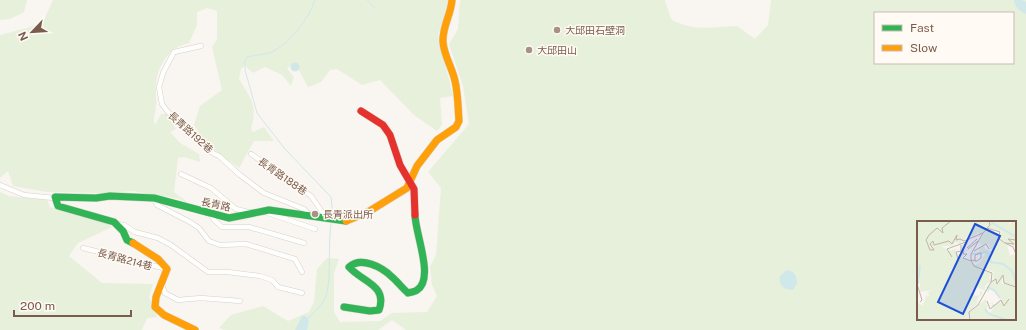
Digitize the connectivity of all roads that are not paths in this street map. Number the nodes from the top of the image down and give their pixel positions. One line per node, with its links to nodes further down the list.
1 (452, 0): 6 (street, 長青路)
2 (201, 46): 13 (street, 長青路192巷)
3 (362, 111): 6 (street)
4 (251, 154): 14 (street, 長青路188巷)
5 (181, 174): 12 (street)
6 (411, 182): 14 (street, 長青路); 24 (street)
7 (0, 186): 8 (street)
8 (54, 198): 9 (street, 長青路); 15 (street)
9 (154, 198): 11 (street, 長青路); 20 (street)
10 (264, 211): 12 (street, 長青路); 13 (street, 長青路); 16 (street)
11 (210, 213): 12 (street, 長青路); 17 (street)
12 (253, 214)
13 (311, 216): 14 (street, 長青路)
14 (327, 219)
15 (117, 224): 19 (street); 22 (street)
16 (315, 230)
17 (304, 243)
18 (83, 248): 19 (street, 長青路214巷)
19 (167, 268): 21 (street)
20 (302, 272)
21 (162, 285): 23 (street); 25 (street)
22 (302, 293)
23 (240, 301)
24 (344, 307)
25 (195, 330)

